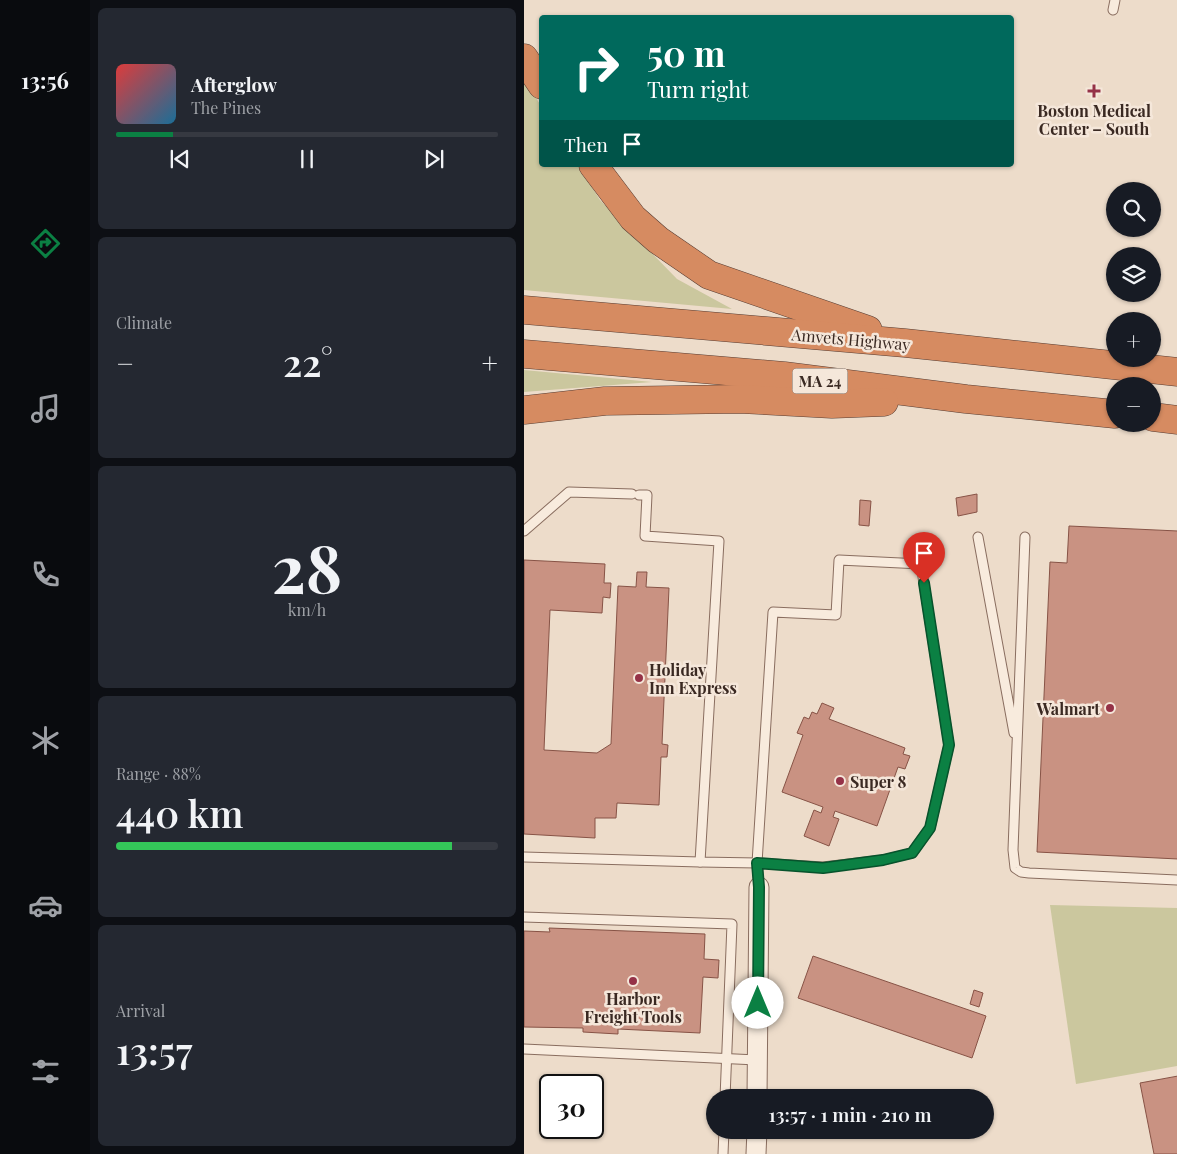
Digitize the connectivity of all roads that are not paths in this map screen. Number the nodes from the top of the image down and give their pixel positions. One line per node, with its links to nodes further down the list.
1 (524, 58): 2 (highway)
2 (539, 80)
3 (595, 167): 5 (highway)
4 (524, 310): 5 (highway, Amvets Highway)
5 (905, 343): 7 (highway, Amvets Highway)
6 (524, 354): 8 (highway, MA 24)
7 (1177, 372)
8 (966, 399): 9 (highway); 10 (highway, MA 24)
9 (524, 410)
10 (1106, 413)
11 (1161, 418): 12 (highway)
12 (1177, 420)
13 (524, 531): 18 (lane)
14 (978, 537): 16 (lane)
15 (1025, 537): 16 (lane)
16 (1017, 751): 20 (lane)
17 (524, 857): 18 (lane)
18 (700, 862): 19 (lane)
19 (757, 863): 19 (lane); 21 (lane)
20 (1177, 880)
21 (759, 887): 25 (street)
22 (524, 917): 24 (lane)
23 (524, 1049): 24 (lane)
24 (726, 1059): 25 (lane); 26 (lane)
25 (757, 1060): 27 (street)
26 (725, 1089)
27 (757, 1089)
28 (724, 1139): 30 (lane)
29 (757, 1139): 31 (street)
30 (723, 1154)
31 (756, 1154)

